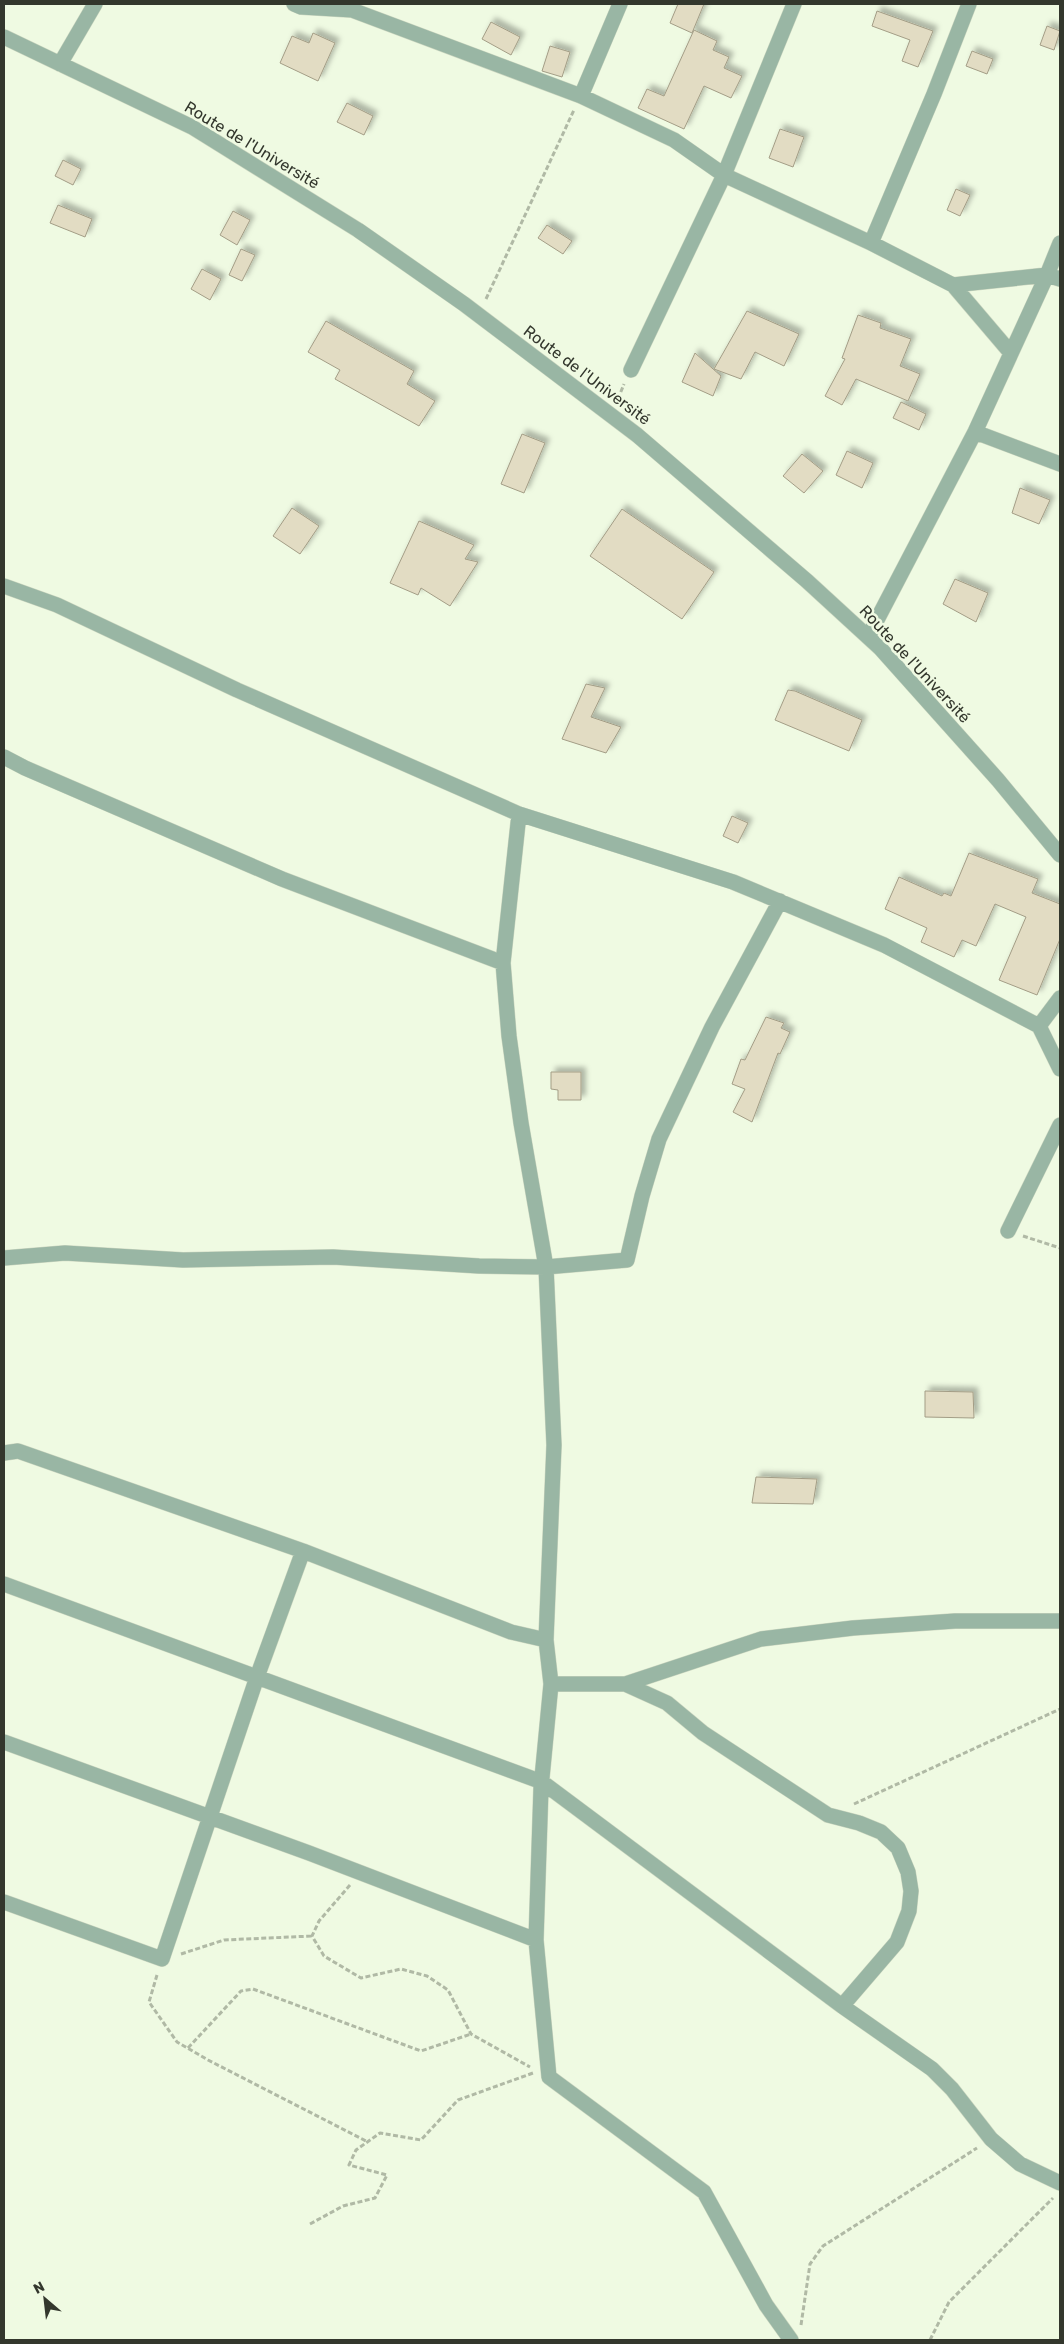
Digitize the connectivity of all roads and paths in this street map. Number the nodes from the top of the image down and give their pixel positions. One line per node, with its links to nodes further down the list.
1 (95, 4): 7 (street)
2 (294, 4): 8 (street)
3 (620, 4): 8 (street)
4 (794, 4): 9 (street)
5 (969, 4): 10 (street)
6 (4, 37): 7 (street, Route de l'Université)
7 (60, 64): 14 (street, Route de l'Université)
8 (581, 96): 9 (street); 14 (path)
9 (724, 175): 10 (street); 16 (street)
10 (871, 243): 13 (street)
11 (1060, 243): 12 (street)
12 (1054, 277): 13 (street); 15 (street)
13 (953, 285): 15 (street)
14 (479, 315): 17 (street, Route de l'Université)
15 (1010, 352): 18 (street)
16 (630, 370): 17 (path)
17 (611, 415): 21 (street, Route de l'Université)
18 (975, 432): 19 (street); 21 (street)
19 (1060, 464)
20 (4, 586): 23 (street)
21 (868, 637): 24 (street, Route de l'Université)
22 (4, 757): 26 (street)
23 (519, 814): 25 (street); 26 (street)
24 (1060, 855)
25 (780, 901): 28 (street); 34 (street)
26 (503, 963): 34 (street)
27 (1060, 998): 28 (street)
28 (1039, 1026): 29 (street)
29 (1060, 1069)
30 (1060, 1125): 31 (street)
31 (1008, 1232): 32 (path)
32 (1060, 1248)
33 (4, 1258): 34 (street)
34 (546, 1266): 39 (street)
35 (4, 1453): 36 (street)
36 (303, 1551): 39 (street); 40 (street)
37 (4, 1584): 40 (street)
38 (1060, 1621): 42 (street)
39 (546, 1640): 41 (street)
40 (257, 1677): 45 (street); 47 (street)
41 (551, 1684): 42 (street); 45 (street)
42 (625, 1684): 46 (street)
43 (1060, 1710): 46 (path)
44 (4, 1742): 47 (street)
45 (542, 1782): 51 (street); 53 (street)
46 (828, 1815): 53 (street)
47 (210, 1817): 51 (street); 52 (street)
48 (355, 1880): 50 (path)
49 (4, 1902): 52 (street)
50 (312, 1936): 52 (path); 54 (path)
51 (536, 1940): 61 (street)
52 (162, 1960): 55 (path)
53 (842, 2006): 56 (street)
54 (471, 2034): 55 (path); 57 (path)
55 (188, 2048): 57 (path)
56 (991, 2139): 58 (street); 61 (path)
57 (368, 2142): 60 (path)
58 (1060, 2183)
59 (1060, 2191): 62 (path)
60 (310, 2224)
61 (796, 2336)
62 (930, 2340)

